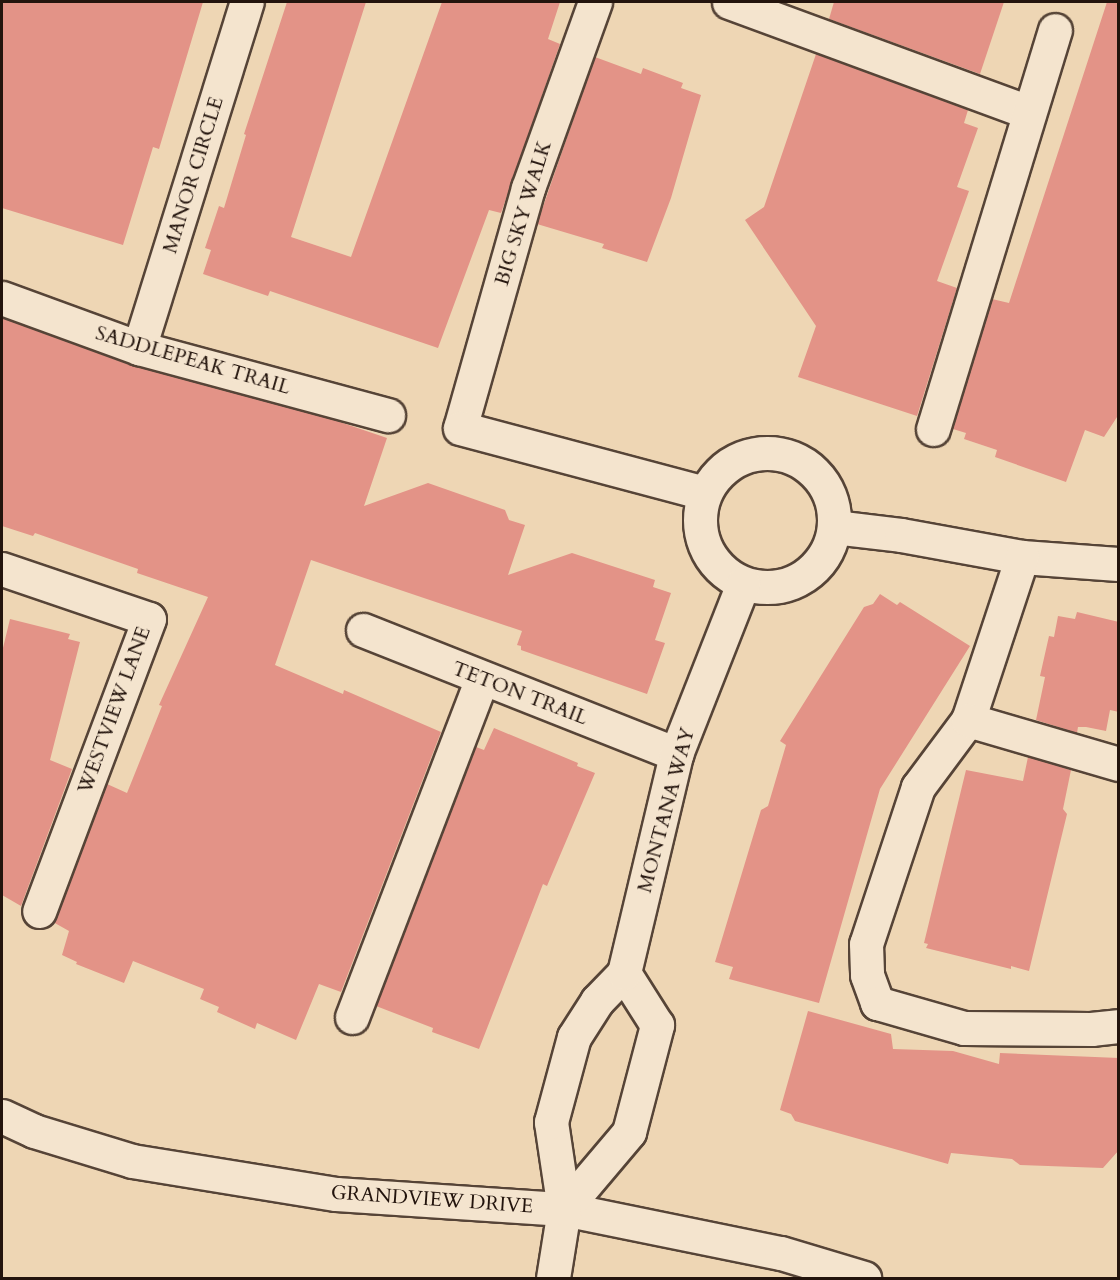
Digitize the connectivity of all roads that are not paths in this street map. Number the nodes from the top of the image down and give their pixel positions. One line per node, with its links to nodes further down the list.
1 (247, 2): 7 (street, MANOR CIRCLE)
2 (595, 2): 10 (street, BIG SKY WALK)
3 (729, 2): 5 (street)
4 (1055, 30): 5 (street)
5 (1028, 112): 9 (street)
6 (2, 298): 7 (street, SADDLEPEAK TRAIL)
7 (139, 348): 8 (street, SADDLEPEAK TRAIL)
8 (388, 415)
9 (933, 429)
10 (704, 493): 11 (street); 15 (street)
11 (834, 527): 12 (street); 15 (street)
12 (1022, 556): 13 (street); 18 (street)
13 (1119, 564)
14 (2, 569): 21 (street, WESTVIEW LANE)
15 (743, 584): 19 (street, MONTANA WAY)
16 (363, 630): 17 (street, TETON TRAIL)
17 (482, 678): 19 (street, TETON TRAIL); 23 (street)
18 (968, 720): 20 (street); 24 (street)
19 (676, 754): 22 (street, MONTANA WAY)
20 (1119, 764)
21 (39, 911)
22 (624, 974): 26 (street); 26 (street)
23 (352, 1017)
24 (1119, 1026)
25 (2, 1116): 26 (street, GRANDVIEW DRIVE)
26 (564, 1209): 27 (street); 28 (street, GRANDVIEW DRIVE)
27 (553, 1278)
28 (864, 1278)

